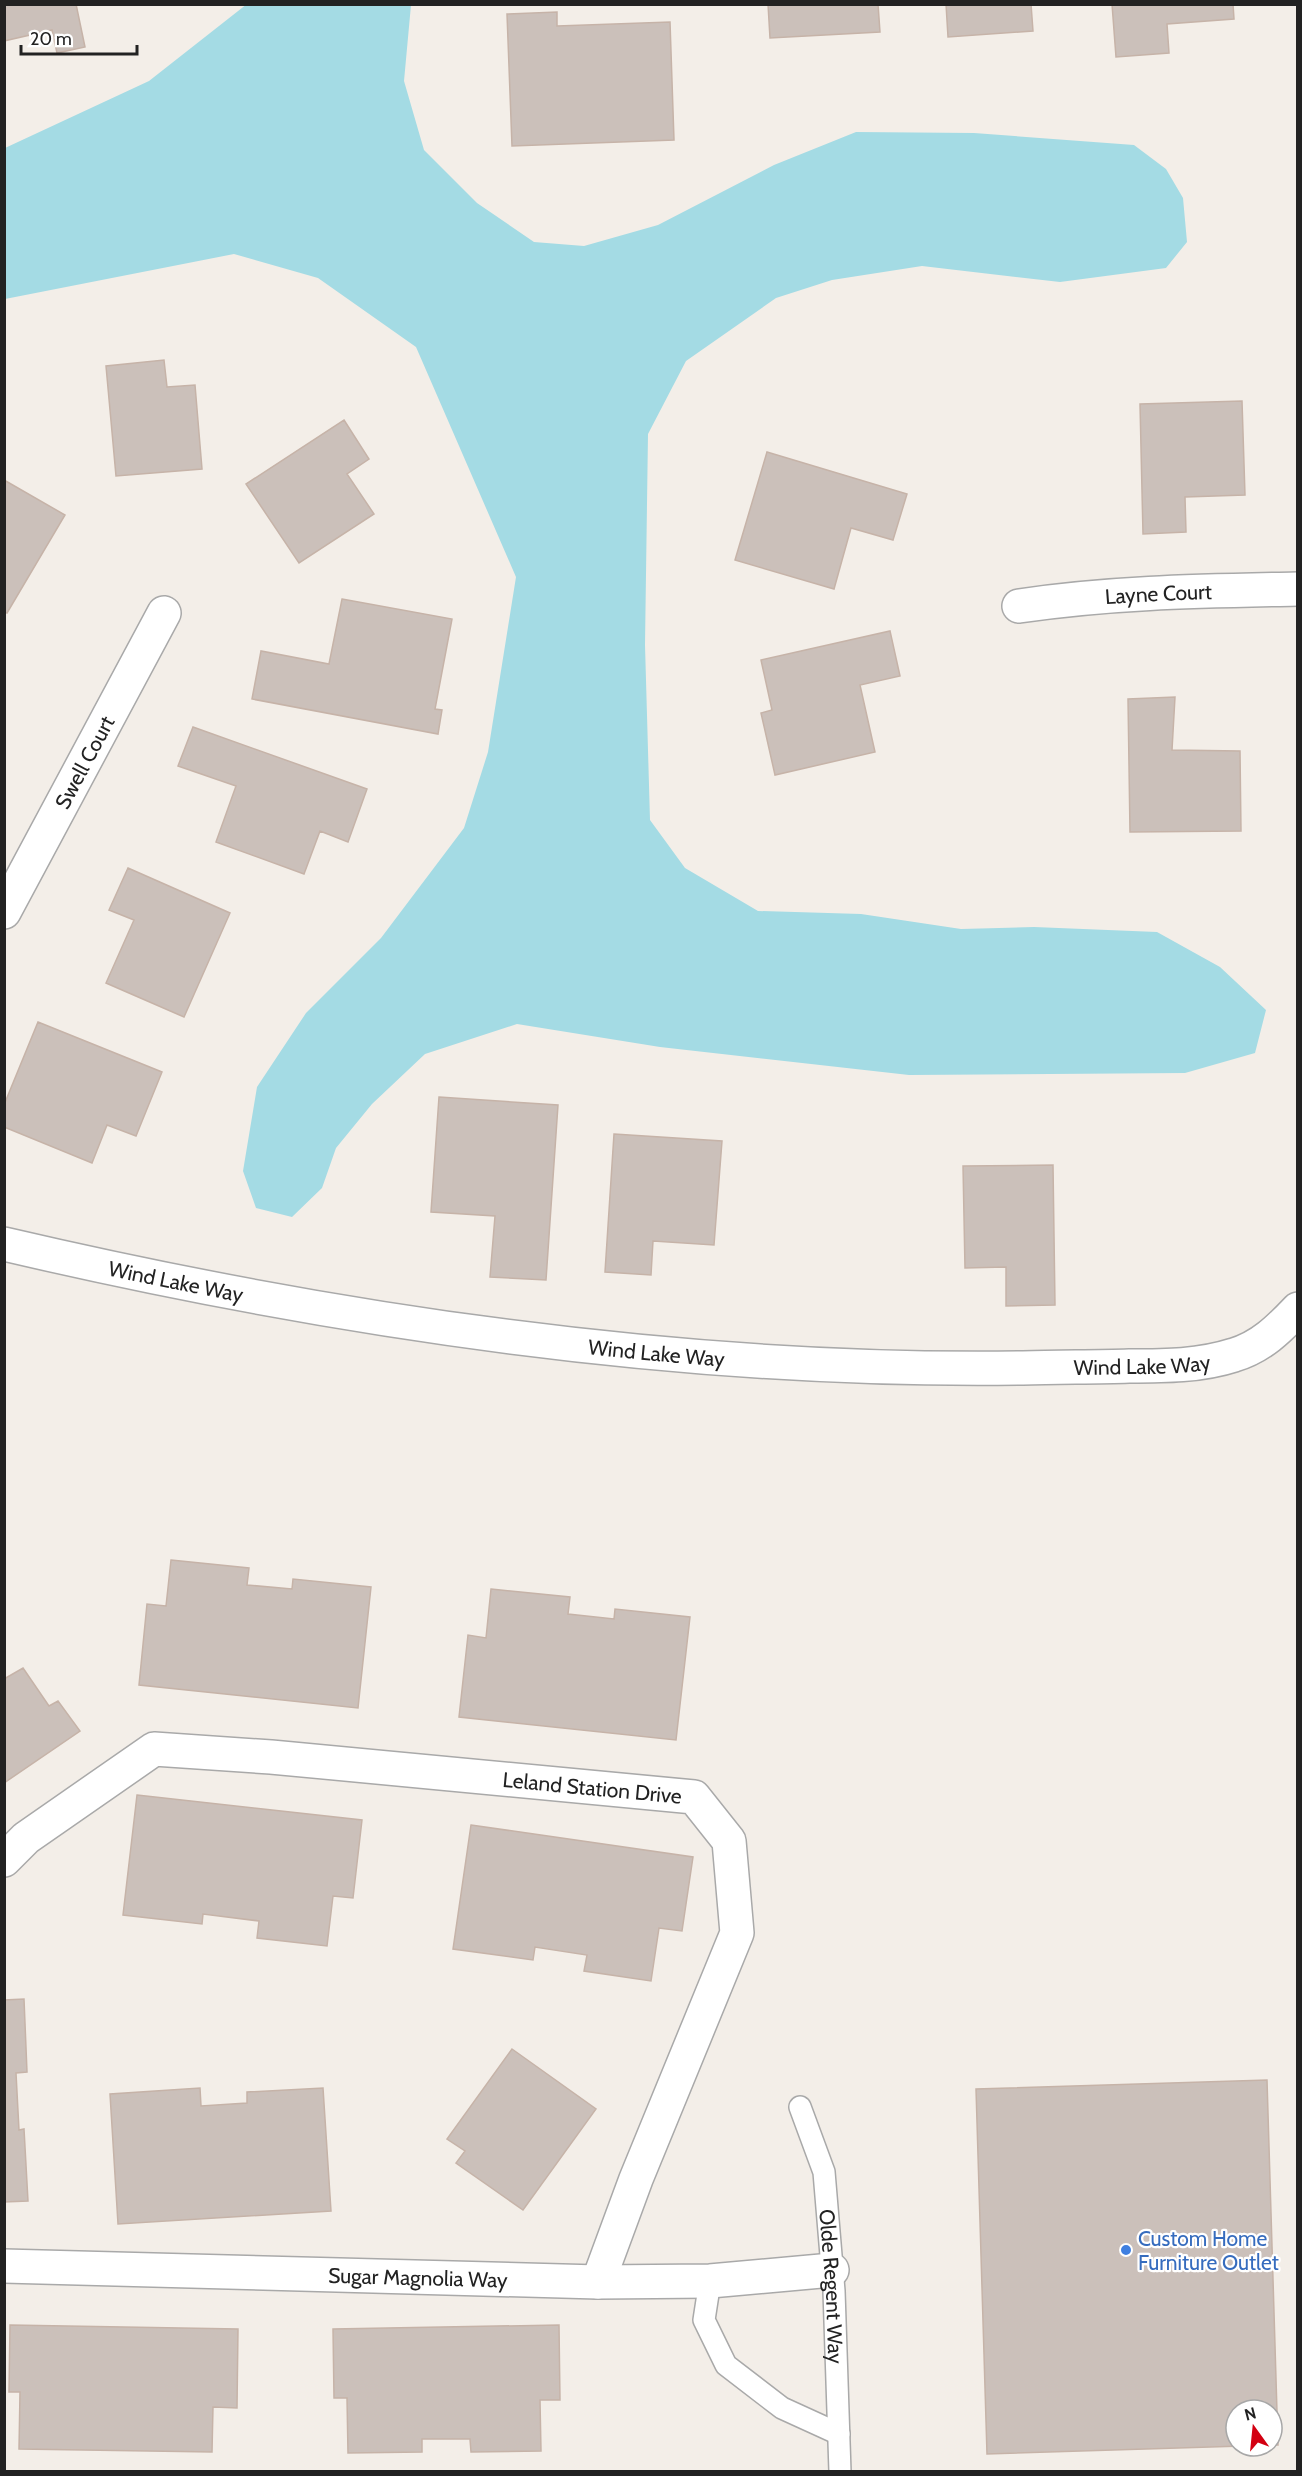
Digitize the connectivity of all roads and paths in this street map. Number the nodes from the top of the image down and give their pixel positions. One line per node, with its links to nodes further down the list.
1 (1298, 589): 2 (street, Layne Court)
2 (1019, 606)
3 (164, 613): 4 (street, Swell Court)
4 (4, 912)
5 (4, 1244): 6 (street, Wind Lake Way)
6 (1298, 1309)
7 (4, 1860): 12 (street, Leland Station Drive)
8 (800, 2107): 10 (lane, Olde Regent Way)
9 (4, 2266): 12 (street, Sugar Magnolia Way)
10 (832, 2270): 11 (street, Sugar Magnolia Way); 13 (lane, Olde Regent Way)
11 (710, 2281): 12 (street, Sugar Magnolia Way); 13 (lane)
12 (598, 2282)
13 (838, 2434): 14 (lane, Olde Regent Way)
14 (840, 2472)

